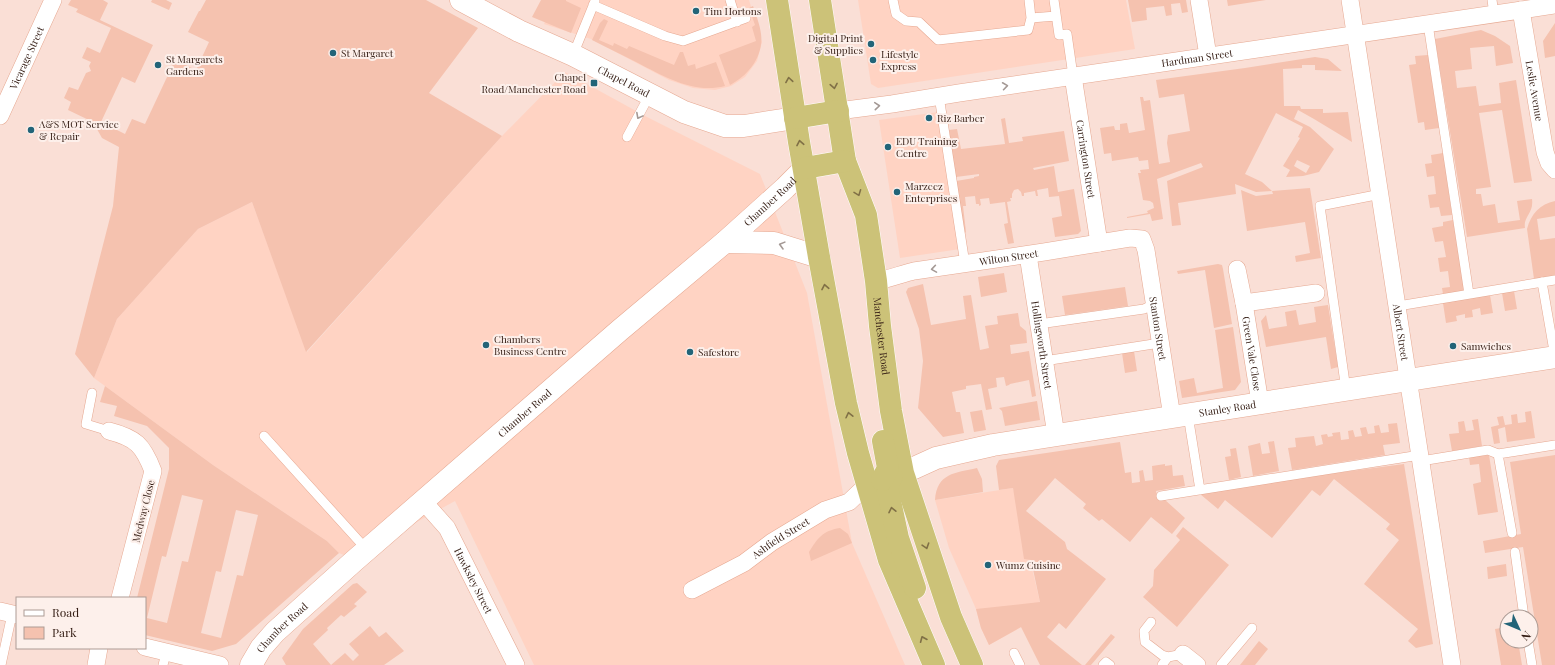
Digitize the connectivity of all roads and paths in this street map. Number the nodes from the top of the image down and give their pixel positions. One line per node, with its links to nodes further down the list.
1 (53, 0): 27 (street, Vicarage Street)
2 (461, 0): 21 (street, Chapel Road)
3 (730, 0): 18 (lane)
4 (777, 0): 28 (highway, one-way to 4)
5 (820, 0): 26 (highway, Manchester Road, one-way to 26)
6 (893, 0): 17 (lane)
7 (1029, 0): 17 (lane)
8 (1054, 0): 15 (lane)
9 (1199, 0): 22 (street)
10 (1350, 0): 20 (street, Albert Street)
11 (594, 3): 18 (lane); 21 (lane)
12 (1555, 5): 14 (street, Hardman Street)
13 (1493, 7): 14 (street, Hardman Street); 19 (street, Hardman Street)
14 (1521, 10): 32 (street, Leslie Avenue)
15 (1056, 16): 17 (lane); 23 (lane)
16 (746, 18): 18 (lane)
17 (1032, 18)
18 (737, 22)
19 (1428, 24): 20 (street, Hardman Street); 45 (lane)
20 (1355, 34): 22 (street, Hardman Street); 33 (street, Albert Street)
21 (572, 55): 24 (street, Chapel Road)
22 (1208, 56): 23 (street, Hardman Street)
23 (1073, 76): 25 (street, Hardman Street, one-way to 23); 36 (street, Carrington Street)
24 (650, 96): 28 (street, Chapel Road); 29 (lane, one-way to 29)
25 (939, 96): 26 (street, Hardman Street, one-way to 25); 39 (lane)
26 (838, 111): 28 (highway); 30 (highway, Manchester Road)
27 (0, 116)
28 (796, 118): 31 (highway, one-way to 28)
29 (628, 137)
30 (845, 161): 31 (highway); 42 (highway, Manchester Road, one-way to 42)
31 (805, 168): 35 (street, Chamber Road); 38 (highway)
32 (1555, 170)
33 (1381, 194): 48 (street, Albert Street); 54 (lane)
34 (1142, 239): 36 (street, Wilton Street); 47 (street, Stanton Street)
35 (725, 242): 38 (street, one-way to 35); 67 (street, Chamber Road)
36 (1099, 243): 37 (street, Wilton Street)
37 (1028, 255): 39 (street, Wilton Street); 49 (street, Hollingworth Street)
38 (820, 257): 64 (highway, one-way to 38)
39 (965, 264): 42 (street, Wilton Street, one-way to 42)
40 (1237, 269): 46 (street, Green Vale Close)
41 (1555, 280): 43 (lane)
42 (876, 281): 64 (highway, Manchester Road)
43 (1542, 282): 45 (lane); 51 (lane)
44 (1316, 293): 46 (street, Green Vale Close)
45 (1469, 294): 48 (lane)
46 (1244, 303): 56 (street, Green Vale Close)
47 (1154, 304): 49 (lane); 50 (street, Stanton Street)
48 (1398, 306): 53 (street, Albert Street)
49 (1039, 324): 52 (street, Hollingworth Street)
50 (1160, 343): 52 (lane); 57 (street, Stanton Street)
51 (1555, 358): 53 (street, Stanley Road)
52 (1044, 361): 59 (street, Hollingworth Street)
53 (1408, 380): 54 (street, Stanley Road); 63 (street, Albert Street)
54 (1346, 390): 56 (street, Stanley Road)
55 (92, 393): 58 (lane, Medway Close)
56 (1260, 403): 57 (street, Stanley Road)
57 (1180, 416): 59 (street, Stanley Road); 65 (lane)
58 (109, 431): 72 (street, Medway Close)
59 (1056, 435): 64 (street, Stanley Road)
60 (264, 436): 69 (lane)
61 (1555, 445): 62 (lane)
62 (1498, 454): 63 (lane); 68 (lane)
63 (1420, 458): 65 (lane); 96 (street, Albert Street)
64 (886, 478): 71 (street, Ashfield Street); 88 (highway, one-way to 64); 89 (highway, one-way to 89)
65 (1200, 490): 66 (lane)
66 (1161, 496)
67 (423, 501): 69 (street, Chamber Road); 87 (street, Hawksley Street)
68 (1512, 533)
69 (367, 550): 86 (street, Chamber Road)
70 (1515, 552): 73 (lane)
71 (692, 590)
72 (120, 597)
73 (1523, 609)
74 (10, 613): 83 (lane)
75 (1151, 622): 81 (lane)
76 (1252, 628): 95 (lane)
77 (146, 648): 82 (street)
78 (99, 649): 84 (street)
79 (1529, 649): 97 (lane)
80 (1014, 653): 90 (lane)
81 (1176, 656): 93 (lane); 94 (street)
82 (165, 659): 85 (street)
83 (1, 665)
84 (96, 665)
85 (220, 665)
86 (251, 665)
87 (516, 665)
88 (934, 665)
89 (972, 665)
90 (1020, 665)
91 (1103, 665): 92 (lane)
92 (1110, 665)
93 (1162, 665)
94 (1196, 665)
95 (1221, 665)
96 (1452, 665)
97 (1532, 665)

